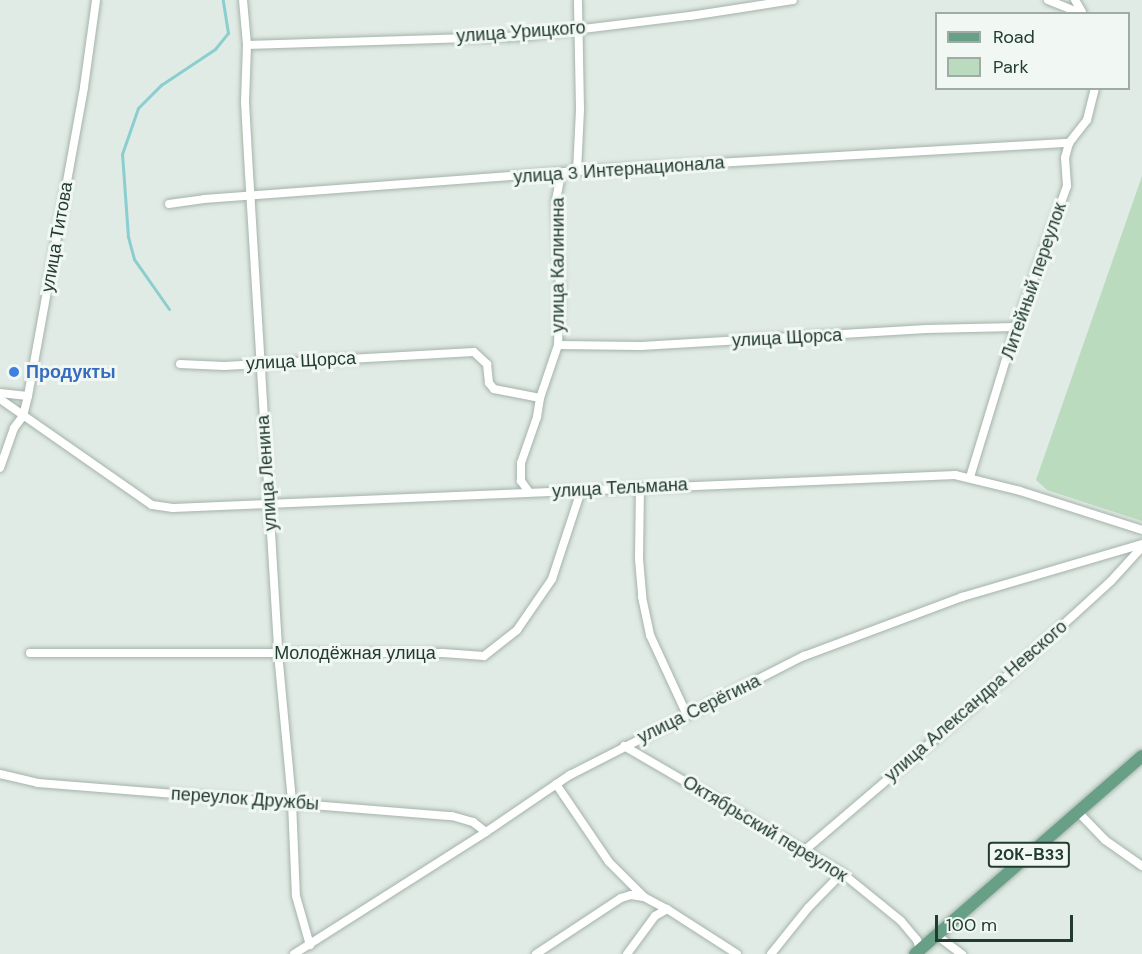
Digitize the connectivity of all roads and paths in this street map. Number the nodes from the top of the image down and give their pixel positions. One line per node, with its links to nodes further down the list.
1 (96, 0): 20 (street, улица Титова)
2 (243, 0): 8 (street, улица Ленина)
3 (578, 0): 7 (street)
4 (793, 0): 7 (street, улица Урицкого)
5 (1048, 0): 6 (street)
6 (1077, 12)
7 (580, 28): 8 (street, улица Урицкого); 11 (street)
8 (247, 45): 13 (street, улица Ленина)
9 (1094, 90): 10 (street)
10 (1069, 142): 11 (street, улица 3 Интернационала); 15 (street, Литейный переулок)
11 (578, 171): 12 (street, улица 3 Интернационала)
12 (561, 174): 13 (street, улица 3 Интернационала); 16 (street, улица Калинина)
13 (251, 195): 14 (street, улица 3 Интернационала); 18 (street, улица Ленина)
14 (170, 204)
15 (1016, 327): 16 (street, улица Щорса); 25 (street, Литейный переулок)
16 (558, 345): 21 (street, улица Калинина)
17 (180, 364): 18 (street, улица Щорса)
18 (260, 364): 21 (street, улица Щорса); 29 (street, улица Ленина)
19 (0, 393): 20 (street)
20 (28, 396): 23 (street, улица Титова)
21 (540, 398): 28 (street, улица Калинина)
22 (0, 399): 23 (street, улица Тельмана)
23 (23, 416): 24 (street, улица Титова); 29 (street, улица Тельмана)
24 (0, 468)
25 (970, 477): 26 (street, улица Тельмана); 30 (street, улица Тельмана)
26 (640, 487): 27 (street, улица Тельмана); 34 (street)
27 (581, 491): 28 (street, улица Тельмана); 33 (street, Молодёжная улица)
28 (529, 492): 29 (street, улица Тельмана)
29 (269, 505): 33 (street, улица Ленина)
30 (1142, 530)
31 (1142, 546): 34 (street, улица Серёгина); 42 (street, улица Александра Невского)
32 (30, 653): 33 (street, Молодёжная улица)
33 (278, 654): 39 (street, улица Ленина)
34 (687, 715): 35 (street, улица Серёгина)
35 (624, 746): 38 (street, улица Серёгина); 42 (street, Октябрьский переулок)
36 (1142, 756): 40 (main road, 20К-В33)
37 (0, 774): 39 (street, переулок Дружбы)
38 (556, 784): 41 (street, улица Серёгина); 45 (street)
39 (292, 802): 41 (street, переулок Дружбы); 48 (street, улица Ленина)
40 (1079, 813): 43 (street); 47 (main road, 20К-В33)
41 (486, 832): 48 (street, улица Серёгина)
42 (805, 850): 44 (street, Октябрьский переулок)
43 (1141, 863)
44 (842, 873): 49 (street, Октябрьский переулок); 54 (street)
45 (644, 897): 46 (street); 51 (street)
46 (668, 909): 52 (street); 53 (street)
47 (935, 934): 49 (main road, 20К-В33); 55 (street)
48 (310, 945): 50 (street, улица Серёгина)
49 (918, 951)
50 (294, 954)
51 (536, 954)
52 (627, 954)
53 (737, 954)
54 (771, 954)
55 (962, 954)

